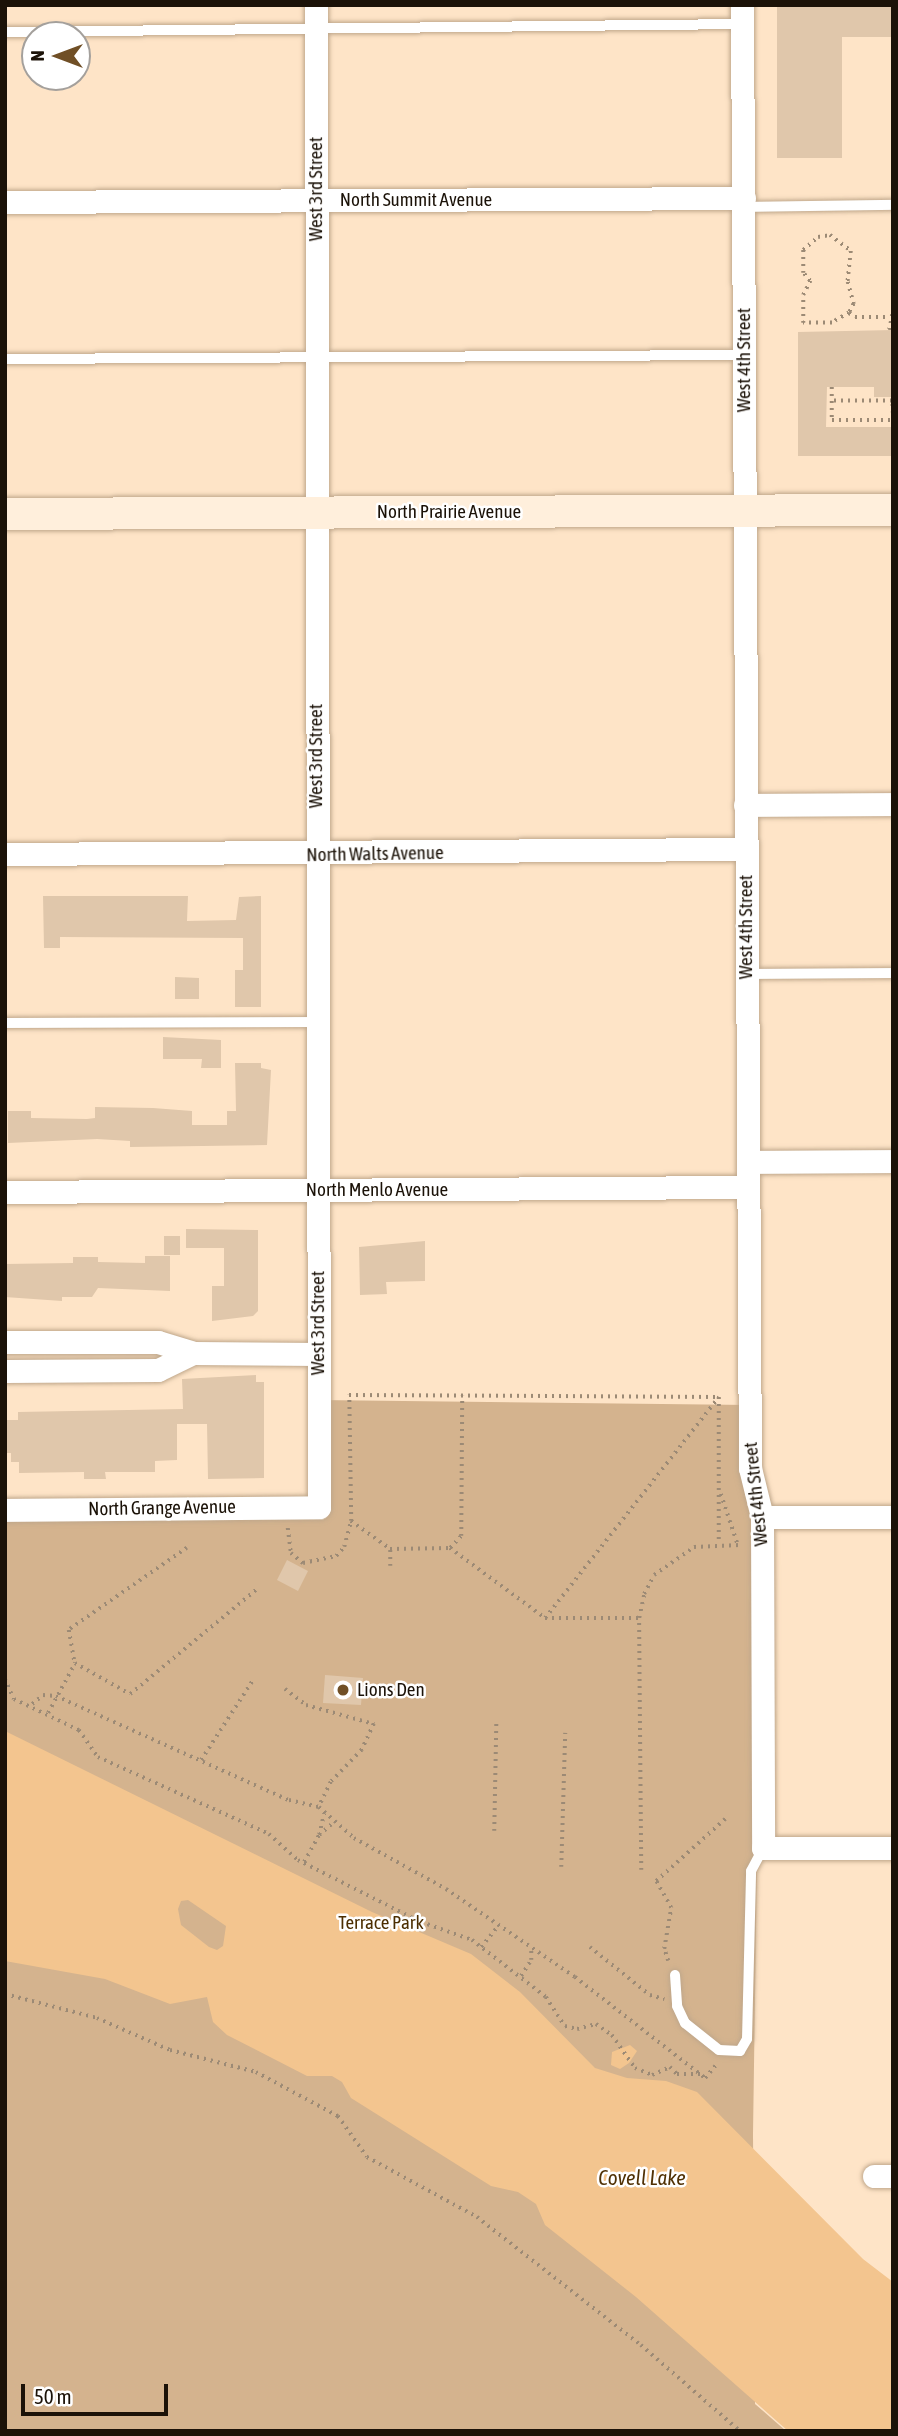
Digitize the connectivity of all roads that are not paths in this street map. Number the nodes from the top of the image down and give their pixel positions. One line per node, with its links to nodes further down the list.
1 (316, 5): 3 (street, West 3rd Street)
2 (742, 14): 3 (lane); 7 (street, West 4th Street)
3 (316, 29): 4 (lane); 5 (street, West 3rd Street)
4 (5, 33)
5 (316, 201): 6 (street, North Summit Avenue); 7 (street, North Summit Avenue); 10 (street, West 3rd Street)
6 (5, 202)
7 (744, 202): 8 (lane); 9 (street, West 4th Street)
8 (893, 205)
9 (745, 355): 10 (lane); 13 (street, West 4th Street)
10 (317, 357): 11 (lane); 14 (street, West 3rd Street)
11 (5, 359)
12 (893, 510): 13 (street, North Prairie Avenue)
13 (744, 511): 14 (street, North Prairie Avenue); 17 (street, West 4th Street)
14 (316, 512): 15 (street, North Prairie Avenue); 20 (street, West 3rd Street)
15 (5, 514)
16 (893, 804): 17 (street)
17 (745, 805): 18 (street, West 4th Street)
18 (746, 849): 20 (street, North Walts Avenue); 22 (street, West 4th Street)
19 (5, 854): 20 (street, North Walts Avenue)
20 (316, 855): 23 (street, West 3rd Street)
21 (893, 973): 22 (lane)
22 (747, 974): 26 (street, West 4th Street)
23 (317, 1022): 24 (lane); 28 (street, West 3rd Street)
24 (5, 1023)
25 (893, 1161): 26 (street)
26 (748, 1162): 27 (street, West 4th Street)
27 (748, 1187): 28 (street, North Menlo Avenue); 36 (street, West 4th Street)
28 (318, 1191): 29 (street, North Menlo Avenue); 32 (street, West 3rd Street)
29 (5, 1192)
30 (5, 1342): 31 (street)
31 (193, 1353): 32 (street); 33 (street)
32 (318, 1354): 34 (street, West 3rd Street)
33 (5, 1371)
34 (319, 1507): 35 (street, North Grange Avenue)
35 (5, 1510)
36 (762, 1517): 37 (street); 38 (street, West 4th Street)
37 (893, 1517)
38 (763, 1848): 39 (street); 40 (lane)
39 (893, 1848)
40 (675, 1975)

